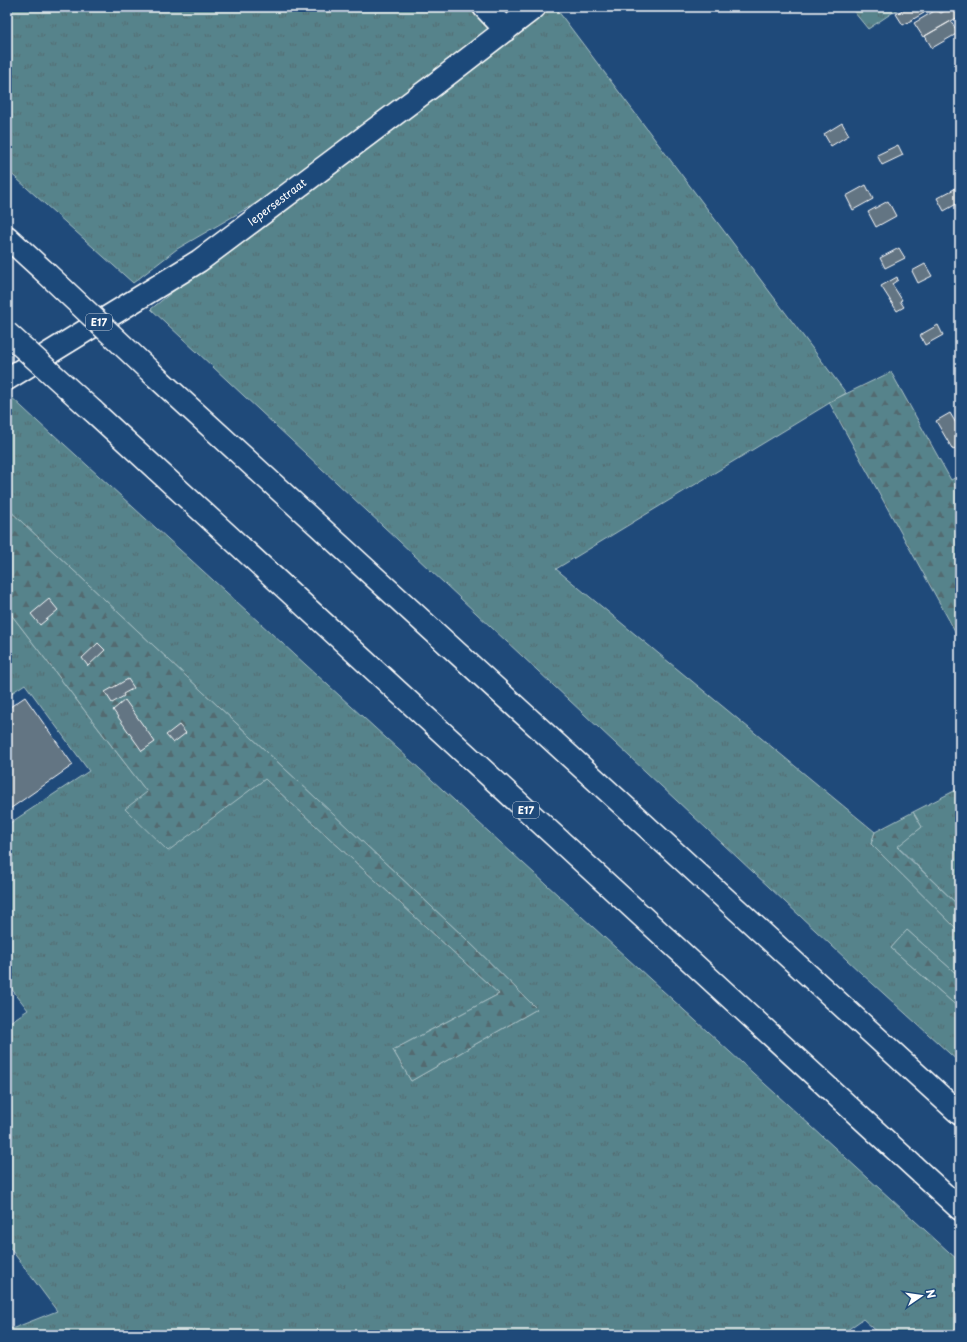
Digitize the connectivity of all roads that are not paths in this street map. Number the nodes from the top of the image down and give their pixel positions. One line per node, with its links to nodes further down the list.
1 (484, 7): 3 (main road)
2 (536, 7): 3 (main road, Iepersestraat)
3 (506, 30): 6 (main road, Iepersestraat)
4 (7, 237): 7 (main road, E17, bridge)
5 (7, 333): 8 (main road, E17, bridge)
6 (7, 379)
7 (960, 1114)
8 (960, 1209)

